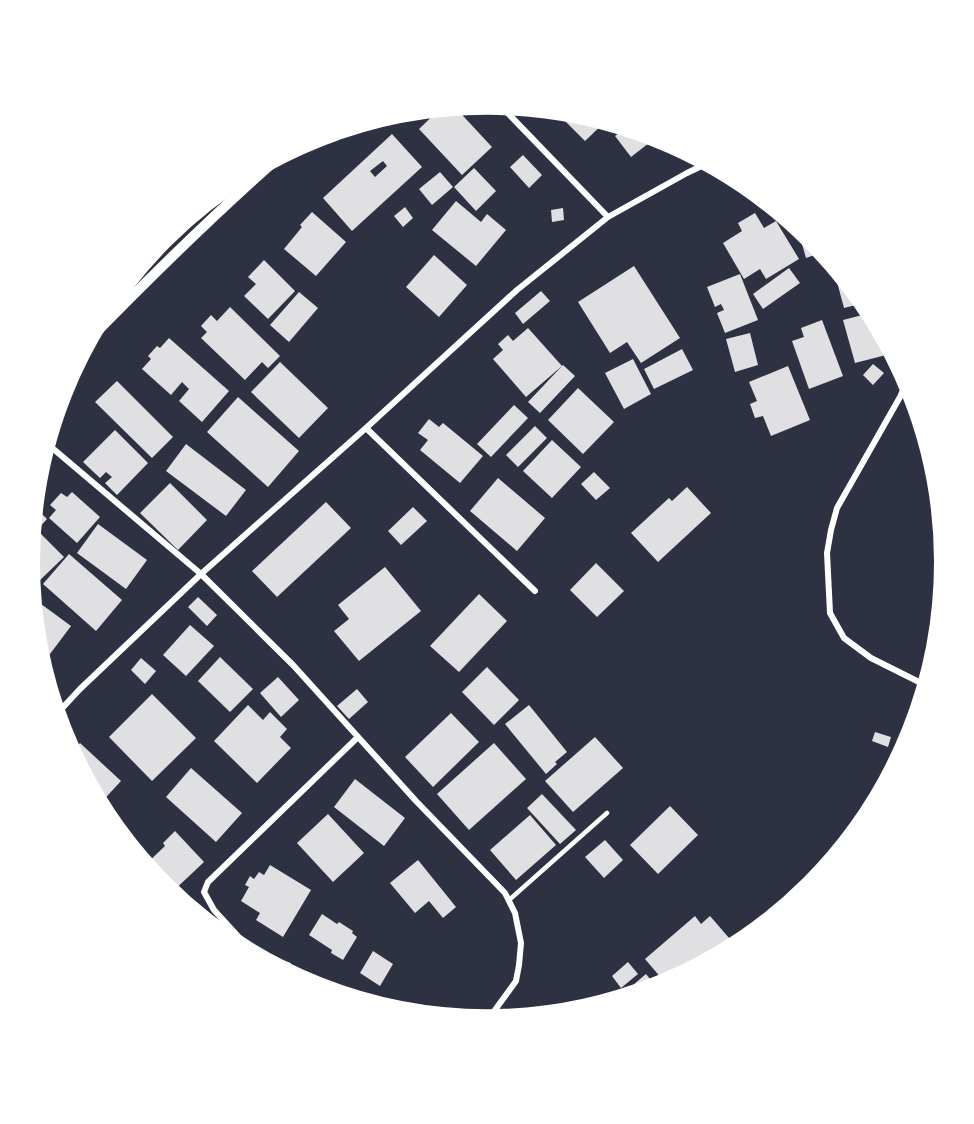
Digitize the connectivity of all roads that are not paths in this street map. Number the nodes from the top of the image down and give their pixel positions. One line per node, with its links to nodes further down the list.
1 (506, 112): 4 (street)
2 (702, 166): 4 (street)
3 (263, 170): 6 (street)
4 (608, 217): 9 (street)
5 (124, 293): 6 (street)
6 (129, 298): 7 (street)
7 (103, 325)
8 (904, 389): 13 (street)
9 (366, 428): 11 (street); 12 (street)
10 (51, 447): 11 (street)
11 (201, 574): 14 (street); 15 (street)
12 (535, 591)
13 (922, 683)
14 (61, 710)
15 (358, 737): 17 (street); 18 (street)
16 (607, 813): 17 (lane)
17 (508, 900): 19 (street)
18 (242, 941)
19 (495, 1010)

